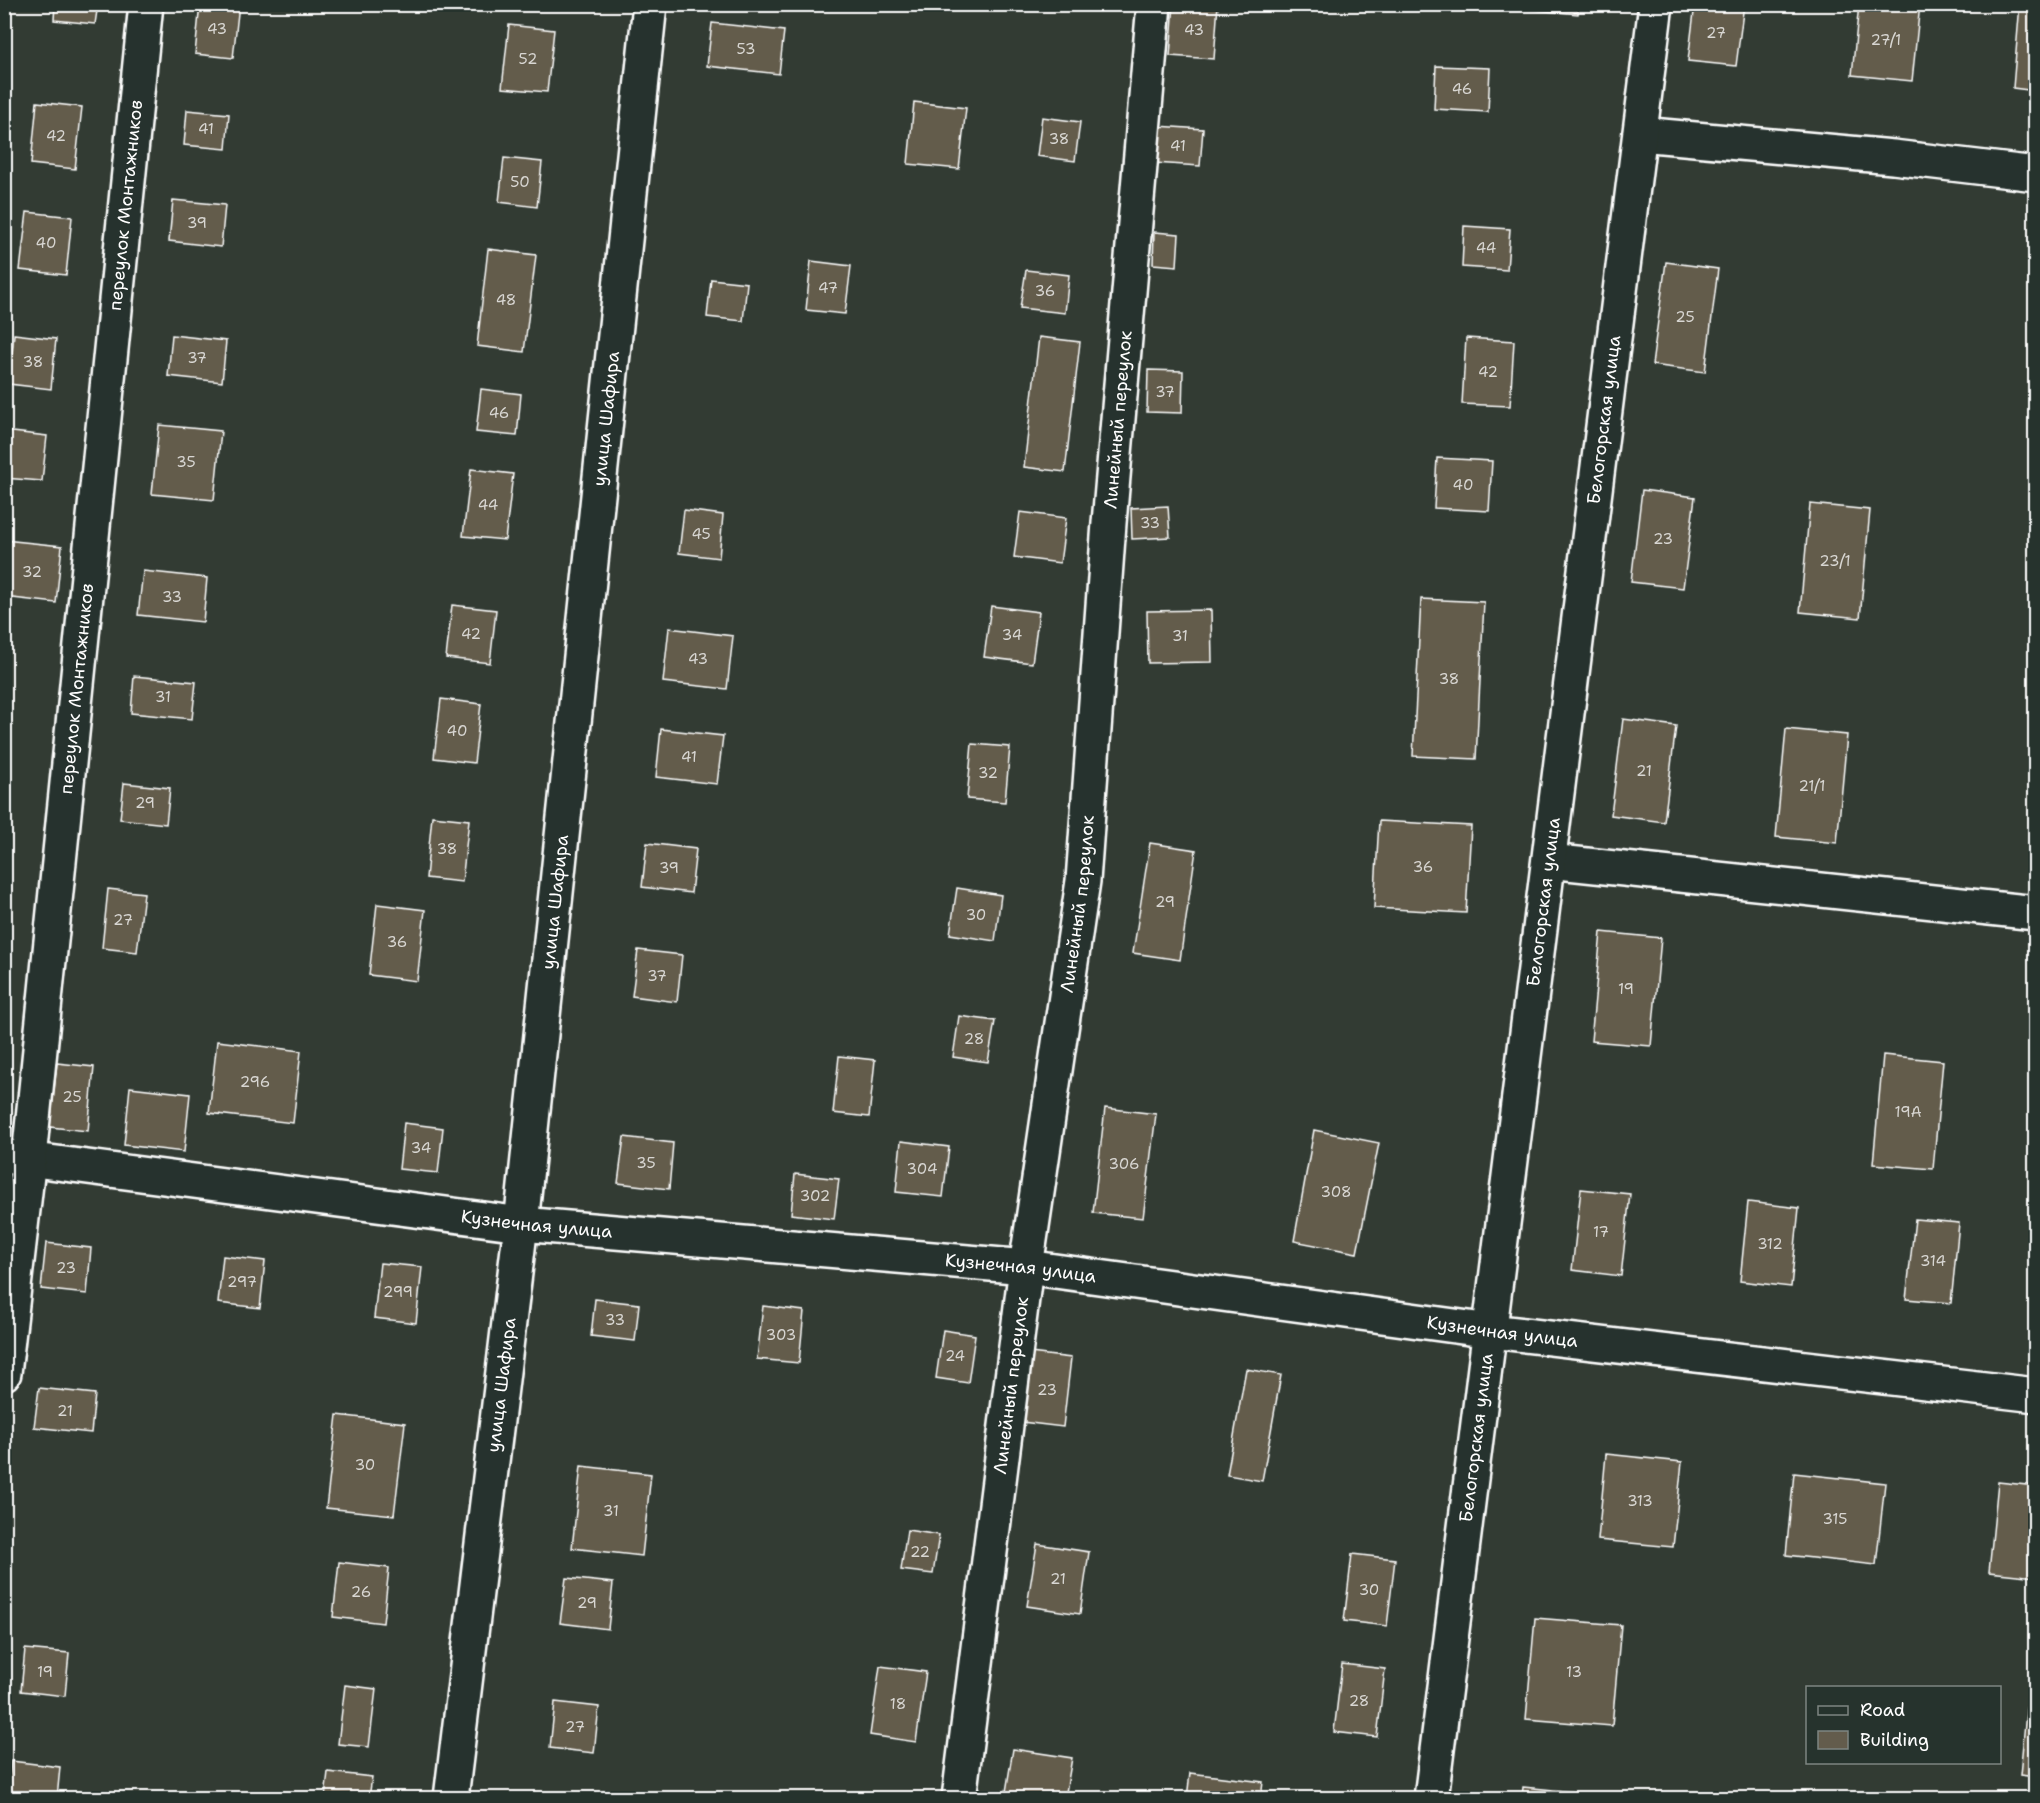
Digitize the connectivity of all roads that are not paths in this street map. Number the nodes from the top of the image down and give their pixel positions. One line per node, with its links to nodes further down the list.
1 (146, 4): 9 (street, переулок Монтажников)
2 (650, 4): 10 (street, улица Шафира)
3 (1154, 4): 11 (street, Линейный переулок)
4 (1656, 4): 5 (street, Белогорская улица)
5 (1640, 134): 6 (street); 7 (street, Белогорская улица)
6 (2036, 174)
7 (1549, 861): 8 (street); 12 (street, Белогорская улица)
8 (2036, 913)
9 (17, 1157): 10 (street, Кузнечная улица); 13 (street, переулок Монтажников)
10 (521, 1224): 11 (street, Кузнечная улица); 15 (street, улица Шафира)
11 (1026, 1267): 12 (street, Кузнечная улица); 16 (street, Линейный переулок)
12 (1491, 1331): 14 (street, Кузнечная улица); 17 (street, Белогорская улица)
13 (4, 1373)
14 (2036, 1395)
15 (451, 1798)
16 (959, 1798)
17 (1431, 1798)

